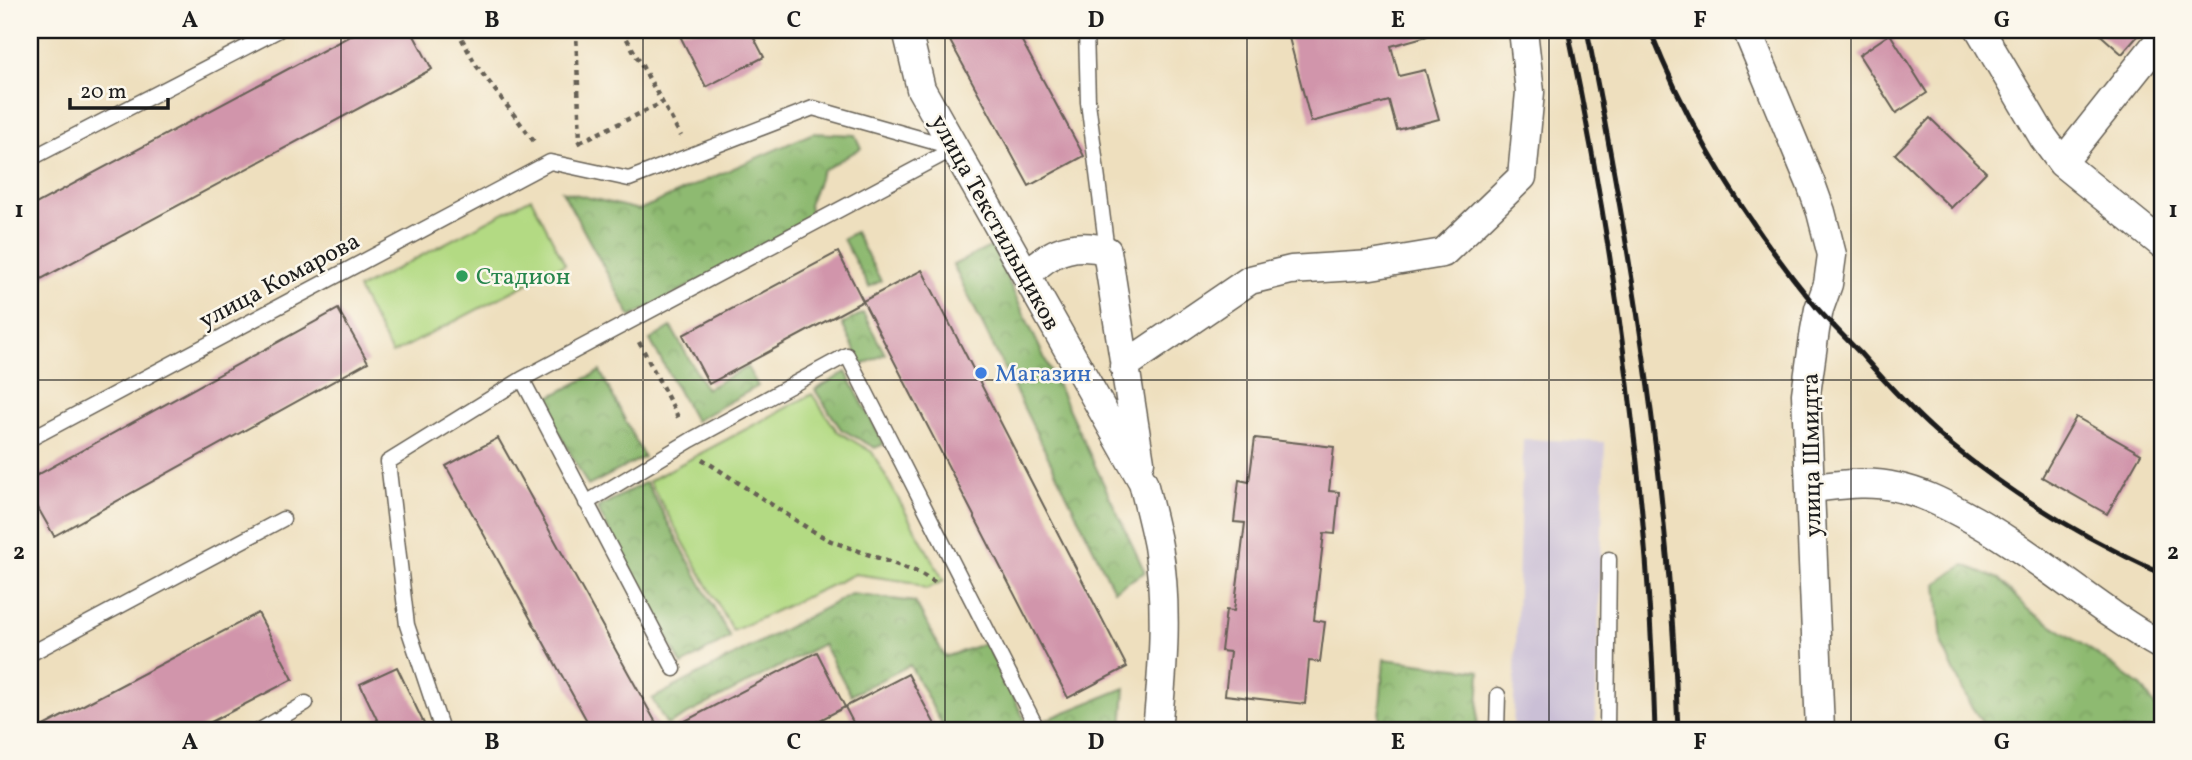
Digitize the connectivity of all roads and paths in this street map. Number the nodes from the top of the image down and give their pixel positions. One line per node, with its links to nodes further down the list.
1 (278, 30): 16 (lane)
2 (457, 30): 12 (path)
3 (576, 30): 13 (path)
4 (622, 30): 11 (path)
5 (907, 30): 14 (street, улица Текстильщиков)
6 (1086, 30): 20 (lane)
7 (1523, 30): 23 (street)
8 (1747, 30): 28 (street, улица Шмидта)
9 (1980, 30): 18 (street)
10 (2162, 37): 18 (street)
11 (663, 103): 13 (path); 15 (path)
12 (526, 131)
13 (580, 142): 17 (path)
14 (955, 148): 15 (lane); 21 (street, улица Текстильщиков); 22 (lane)
15 (691, 155): 17 (lane)
16 (30, 159)
17 (550, 162): 25 (lane, улица Комарова)
18 (2062, 163): 19 (street)
19 (2162, 244)
20 (1107, 251): 21 (street); 23 (street)
21 (1027, 276): 27 (street, улица Текстильщиков)
22 (628, 322): 24 (lane); 26 (path)
23 (1124, 366): 27 (street)
24 (522, 379): 29 (lane); 39 (lane)
25 (30, 439)
26 (691, 440): 29 (lane); 32 (path); 32 (lane)
27 (1143, 482): 41 (street, улица Текстильщиков)
28 (1811, 488): 33 (street); 44 (street, улица Шмидта)
29 (586, 503): 35 (lane)
30 (283, 519): 34 (lane)
31 (1609, 559): 43 (lane)
32 (969, 593): 40 (lane)
33 (2162, 646)
34 (30, 654)
35 (674, 669)
36 (1498, 695): 42 (lane)
37 (306, 703): 38 (lane)
38 (260, 730)
39 (442, 730)
40 (1038, 730)
41 (1157, 730)
42 (1497, 730)
43 (1607, 730)
44 (1820, 730)

